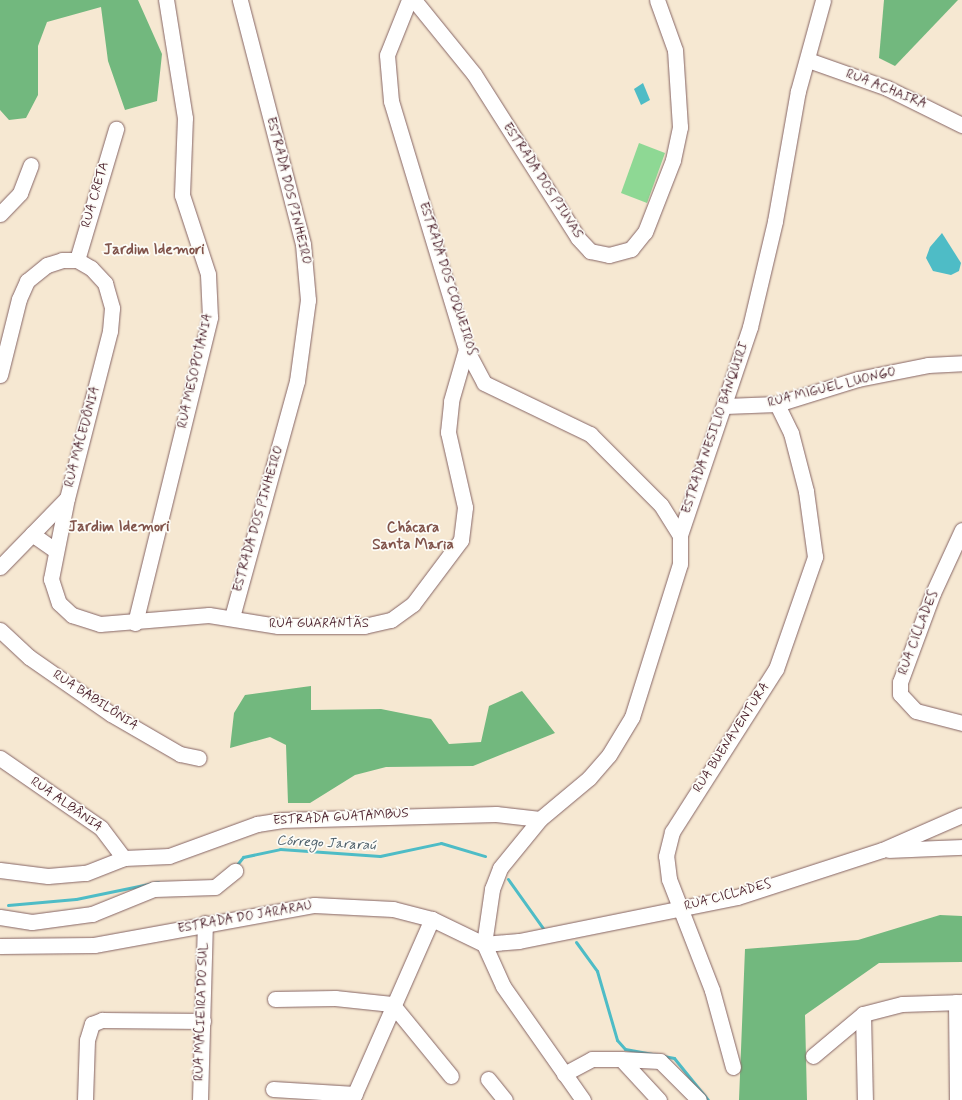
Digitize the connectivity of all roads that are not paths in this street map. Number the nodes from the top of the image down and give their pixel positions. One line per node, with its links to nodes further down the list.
1 (166, 0): 25 (street, RUA MESOPOTANIA)
2 (240, 0): 24 (street, ESTRADA DOS PINHEIRO)
3 (410, 0): 13 (street, ESTRADA DOS COQUEIROS)
4 (414, 0): 5 (street, ESTRADA DOS PIUVAS)
5 (657, 0)
6 (823, 0): 7 (street, ESTRADA NESILIO BANQUIRI)
7 (808, 60): 8 (street, RUA ACHAIRA); 17 (street, ESTRADA NESILIO BANQUIRI)
8 (962, 126)
9 (116, 129): 12 (street, RUA CRETA)
10 (30, 165): 11 (street)
11 (0, 214)
12 (77, 260): 15 (street); 18 (street, RUA MACEDÔNIA)
13 (466, 349): 21 (street, ESTRADA DOS COQUEIROS); 24 (street, RUA GUARANTÃS)
14 (962, 363): 16 (street, RUA MIGUEL LUONGO)
15 (1, 367)
16 (777, 404): 17 (street, RUA MIGUEL LUONGO); 37 (street, RUA BUENAVENTURA)
17 (725, 406): 21 (street, ESTRADA NESILIO BANQUIRI)
18 (67, 498): 20 (street); 22 (street, RUA MACEDÔNIA)
19 (962, 530): 27 (street, RUA CICLADES)
20 (32, 534): 22 (street); 23 (street)
21 (680, 535): 31 (street, ESTRADA NESILIO BANQUIRI)
22 (55, 550): 25 (street, RUA MACEDÔNIA)
23 (0, 567)
24 (232, 617): 25 (street, RUA MACEDÔNIA)
25 (135, 624)
26 (0, 630): 29 (street, RUA BABILÔNIA)
27 (962, 723)
28 (0, 758): 34 (street, RUA ALBÂNIA)
29 (199, 758)
30 (962, 814): 33 (street, RUA CICLADES)
31 (540, 819): 34 (street, ESTRADA GUATAMBUS); 41 (street, ESTRADA NESILIO BANQUIRI)
32 (962, 847): 33 (street)
33 (882, 850): 37 (street, RUA CICLADES)
34 (124, 858): 36 (street)
35 (235, 872): 38 (street)
36 (0, 875)
37 (680, 909): 41 (street, RUA CICLADES); 50 (street, RUA BUENAVENTURA)
38 (0, 917)
39 (432, 919): 40 (street, ESTRADA DO JARARAU); 41 (street, ESTRADA DO JARARAU); 45 (street)
40 (205, 923): 42 (street, ESTRADA DO JARARAU); 47 (street, RUA MACIEIRA DO SUL)
41 (484, 944): 51 (street)
42 (0, 946)
43 (275, 999): 45 (street)
44 (959, 1002): 46 (street); 56 (street)
45 (392, 1004): 52 (street); 55 (street)
46 (864, 1014): 48 (street); 63 (street)
47 (203, 1021): 57 (street); 58 (street, RUA MACIEIRA DO SUL)
48 (813, 1056)
49 (621, 1059): 51 (street); 61 (street); 62 (street)
50 (733, 1067)
51 (564, 1074): 60 (street)
52 (452, 1076)
53 (488, 1079): 59 (street)
54 (273, 1088): 55 (street)
55 (354, 1097)
56 (957, 1097)
57 (85, 1100)
58 (200, 1100)
59 (505, 1100)
60 (583, 1100)
61 (659, 1100)
62 (699, 1100)
63 (865, 1100)

